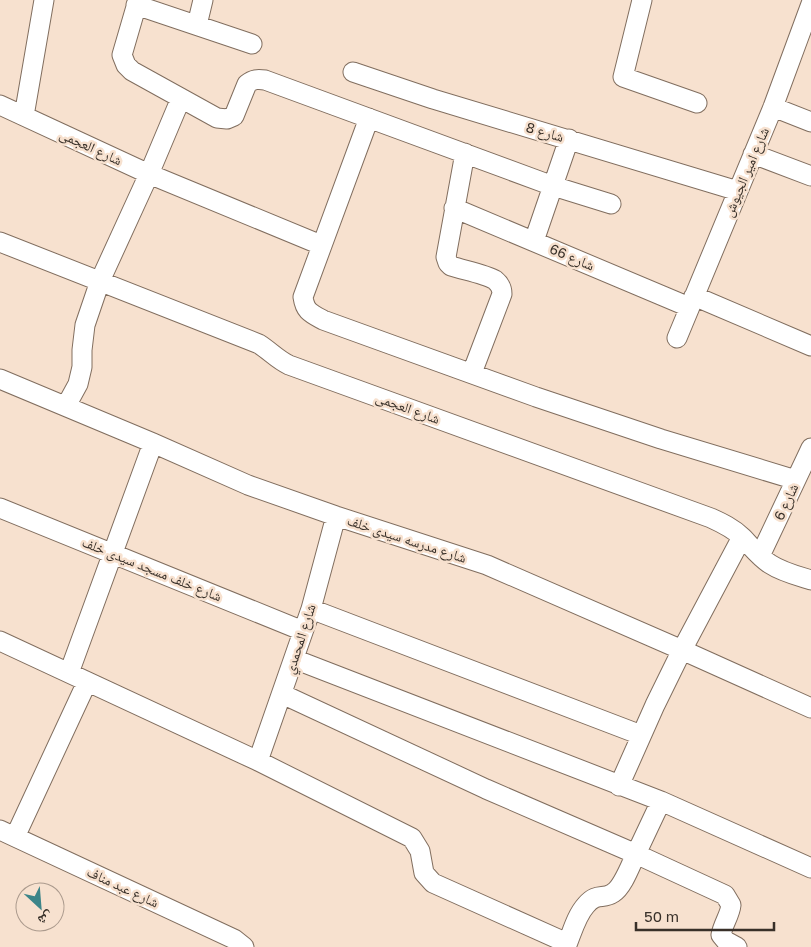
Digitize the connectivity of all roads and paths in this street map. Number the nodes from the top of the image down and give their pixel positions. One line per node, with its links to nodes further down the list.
1 (44, 0): 13 (street)
2 (204, 0): 6 (street)
3 (642, 0): 10 (street)
4 (137, 2): 6 (street); 9 (street)
5 (811, 4): 12 (street, شارع امير الجيوش)
6 (197, 25): 7 (street)
7 (252, 44)
8 (353, 72): 16 (street, شارع 8)
9 (181, 98): 14 (street); 19 (street)
10 (697, 103)
11 (0, 105): 13 (street, شارع العجمى)
12 (773, 107): 15 (street); 18 (street, شارع امير الجيوش)
13 (24, 116): 19 (street, شارع العجمى)
14 (369, 118): 17 (street); 27 (street)
15 (811, 122)
16 (569, 139): 21 (street); 22 (street, شارع 8)
17 (465, 153): 21 (street); 24 (street)
18 (753, 154): 20 (street); 22 (street, شارع امير الجيوش)
19 (149, 174): 27 (street, شارع العجمى); 28 (street)
20 (811, 176)
21 (553, 186): 23 (street); 25 (street)
22 (738, 190): 29 (street, شارع امير الجيوش)
23 (610, 204)
24 (454, 208): 25 (street, شارع 66); 32 (street)
25 (534, 241): 29 (street, شارع 66)
26 (0, 242): 28 (street, شارع العجمى)
27 (321, 245): 32 (street)
28 (100, 281): 34 (street); 40 (street, شارع العجمى)
29 (692, 302): 30 (street, شارع امير الجيوش); 31 (street, شارع 66)
30 (677, 338)
31 (811, 346)
32 (472, 373): 37 (street)
33 (0, 379): 34 (street, شارع مدرسه سيدى خلف)
34 (66, 406): 35 (street, شارع مدرسه سيدى خلف)
35 (152, 443): 39 (street, شارع مدرسه سيدى خلف); 41 (street)
36 (810, 452): 37 (street, شارع 6)
37 (796, 480): 42 (street, شارع 6)
38 (0, 508): 41 (street, شارع خلف مسجد سيدى خلف)
39 (336, 516): 44 (street, شارع المحمدي); 47 (street, شارع مدرسه سيدى خلف)
40 (742, 537): 42 (street, شارع العجمى); 47 (street)
41 (112, 554): 45 (street, شارع خلف مسجد سيدى خلف); 49 (street)
42 (760, 556): 43 (street, شارع العجمى)
43 (811, 580)
44 (311, 609): 45 (street, شارع المحمدي); 53 (street)
45 (303, 631): 48 (street, شارع المحمدي)
46 (0, 641): 49 (street)
47 (682, 650): 52 (street, شارع مدرسه سيدى خلف); 53 (street)
48 (294, 659): 51 (street, شارع المحمدي); 55 (street)
49 (69, 673): 50 (street)
50 (87, 682): 54 (street); 57 (street)
51 (282, 694): 54 (street, شارع المحمدي); 58 (street)
52 (811, 708)
53 (641, 735): 55 (street)
54 (258, 761): 60 (street)
55 (618, 786): 56 (street)
56 (661, 801): 58 (street); 59 (street)
57 (8, 833): 61 (street, شارع عبد مناف)
58 (636, 854): 60 (street); 62 (street)
59 (811, 868)
60 (567, 945)
61 (244, 947)
62 (737, 947)

